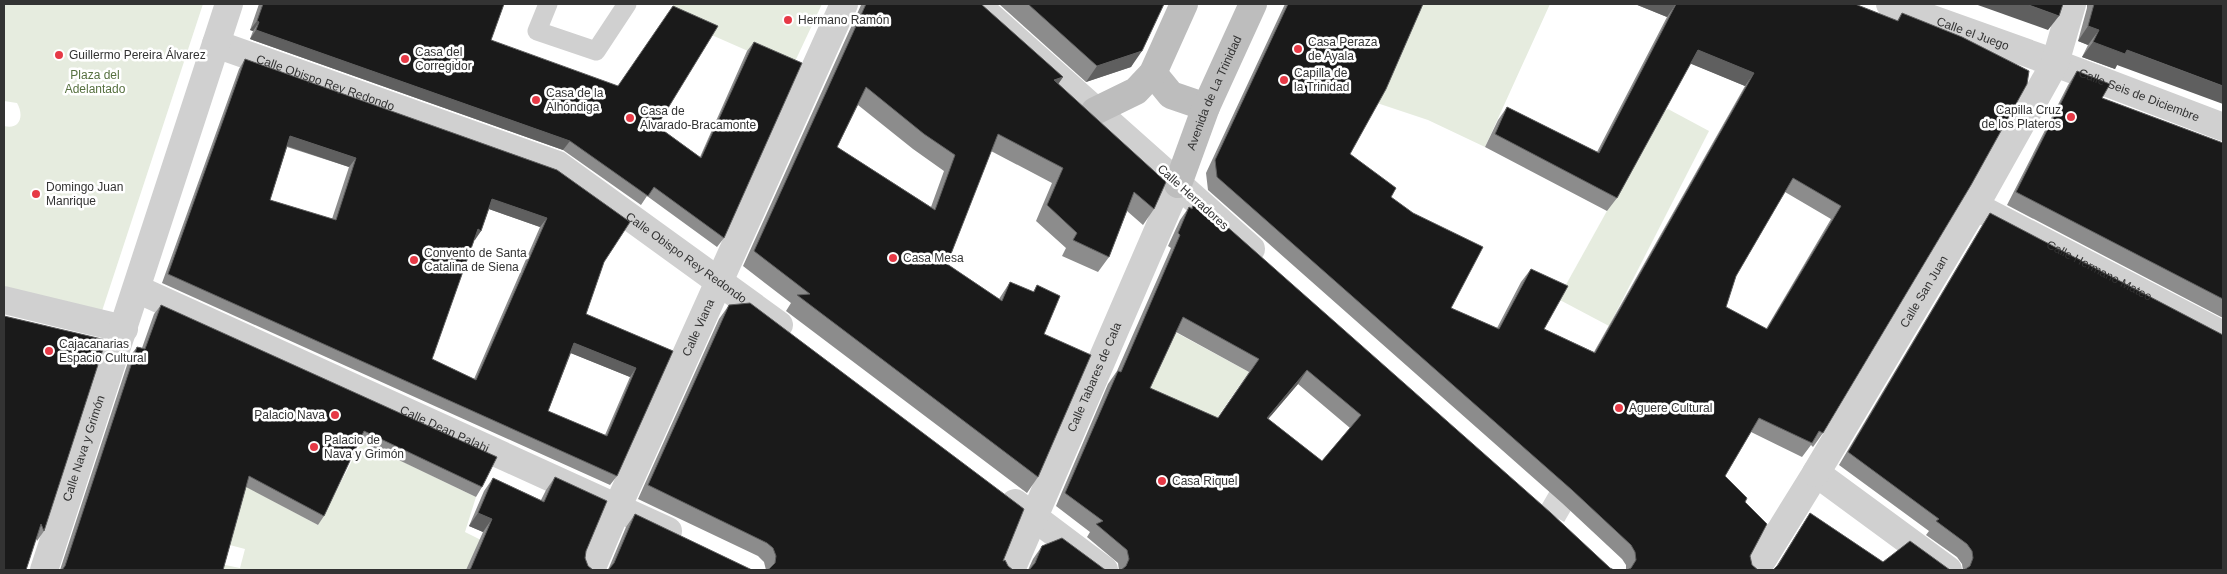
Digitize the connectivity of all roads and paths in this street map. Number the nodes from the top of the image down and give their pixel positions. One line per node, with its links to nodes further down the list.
1 (229, 4): 10 (street)
2 (548, 4): 3 (lane)
3 (627, 4)
4 (844, 4): 19 (street, Calle Viana)
5 (976, 4): 14 (street, Calle Herradores)
6 (1184, 4): 12 (main road)
7 (1253, 4): 13 (main road, Avenida de La Trinidad)
8 (2072, 4): 11 (street, Calle San Juan)
9 (1895, 5): 11 (street, Calle el Juego)
10 (216, 44): 19 (street, Calle Obispo Rey Redondo); 20 (street)
11 (2055, 63): 15 (street, Calle Seis de Diciembre); 17 (street, Calle San Juan)
12 (1153, 73): 13 (main road); 14 (main road)
13 (1206, 107): 16 (main road, Avenida de La Trinidad)
14 (1095, 111): 16 (street, Calle Herradores)
15 (2223, 127)
16 (1178, 184): 18 (street, Calle Herradores); 28 (street, Calle Tabares de Cala)
17 (1976, 206): 23 (street, Calle Hermano Mateo); 25 (street, Calle San Juan)
18 (1268, 263)
19 (719, 280): 24 (street, Calle Obispo Rey Redondo); 27 (street, Calle Viana)
20 (138, 289): 22 (street); 27 (street, Calle Dean Palahi)
21 (4, 300): 22 (street)
22 (124, 329): 30 (street, Calle Nava y Grimón)
23 (2223, 335)
24 (798, 339)
25 (1816, 472): 34 (street, Calle San Juan); 35 (street)
26 (995, 487): 28 (street)
27 (618, 506): 29 (street, Calle Dean Palahi); 31 (street, Calle Viana)
28 (1034, 518): 32 (street, Calle Tabares de Cala); 33 (street)
29 (689, 540)
30 (44, 570)
31 (591, 570)
32 (1011, 570)
33 (1104, 570)
34 (1756, 570)
35 (1948, 570)

